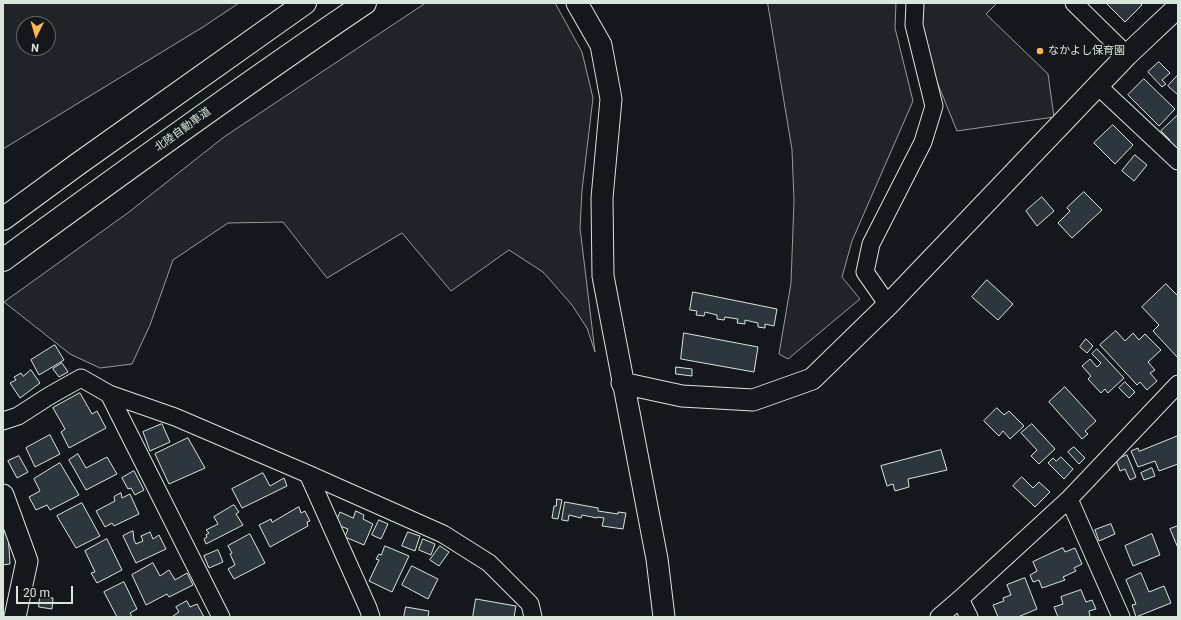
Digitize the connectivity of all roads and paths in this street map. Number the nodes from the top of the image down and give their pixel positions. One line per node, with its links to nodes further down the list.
1 (305, 3): 10 (highway)
2 (365, 3): 11 (highway, 北陸自動車道)
3 (577, 3): 13 (street)
4 (915, 3): 12 (street)
5 (1074, 3): 7 (street)
6 (1178, 7): 7 (street)
7 (1127, 55): 8 (street)
8 (1098, 86): 9 (street); 12 (street)
9 (1178, 161)
10 (3, 219)
11 (3, 260)
12 (888, 305): 13 (street)
13 (622, 382): 25 (street)
14 (1177, 387): 19 (street)
15 (109, 394): 16 (street); 17 (street); 22 (street)
16 (3, 421)
17 (308, 474): 23 (street); 24 (street)
18 (3, 496): 21 (street)
19 (1069, 498): 20 (street); 28 (street)
20 (960, 599): 26 (street); 27 (street)
21 (15, 617)
22 (220, 617)
23 (371, 617)
24 (533, 617)
25 (664, 617)
26 (939, 617)
27 (969, 617)
28 (1121, 617)

